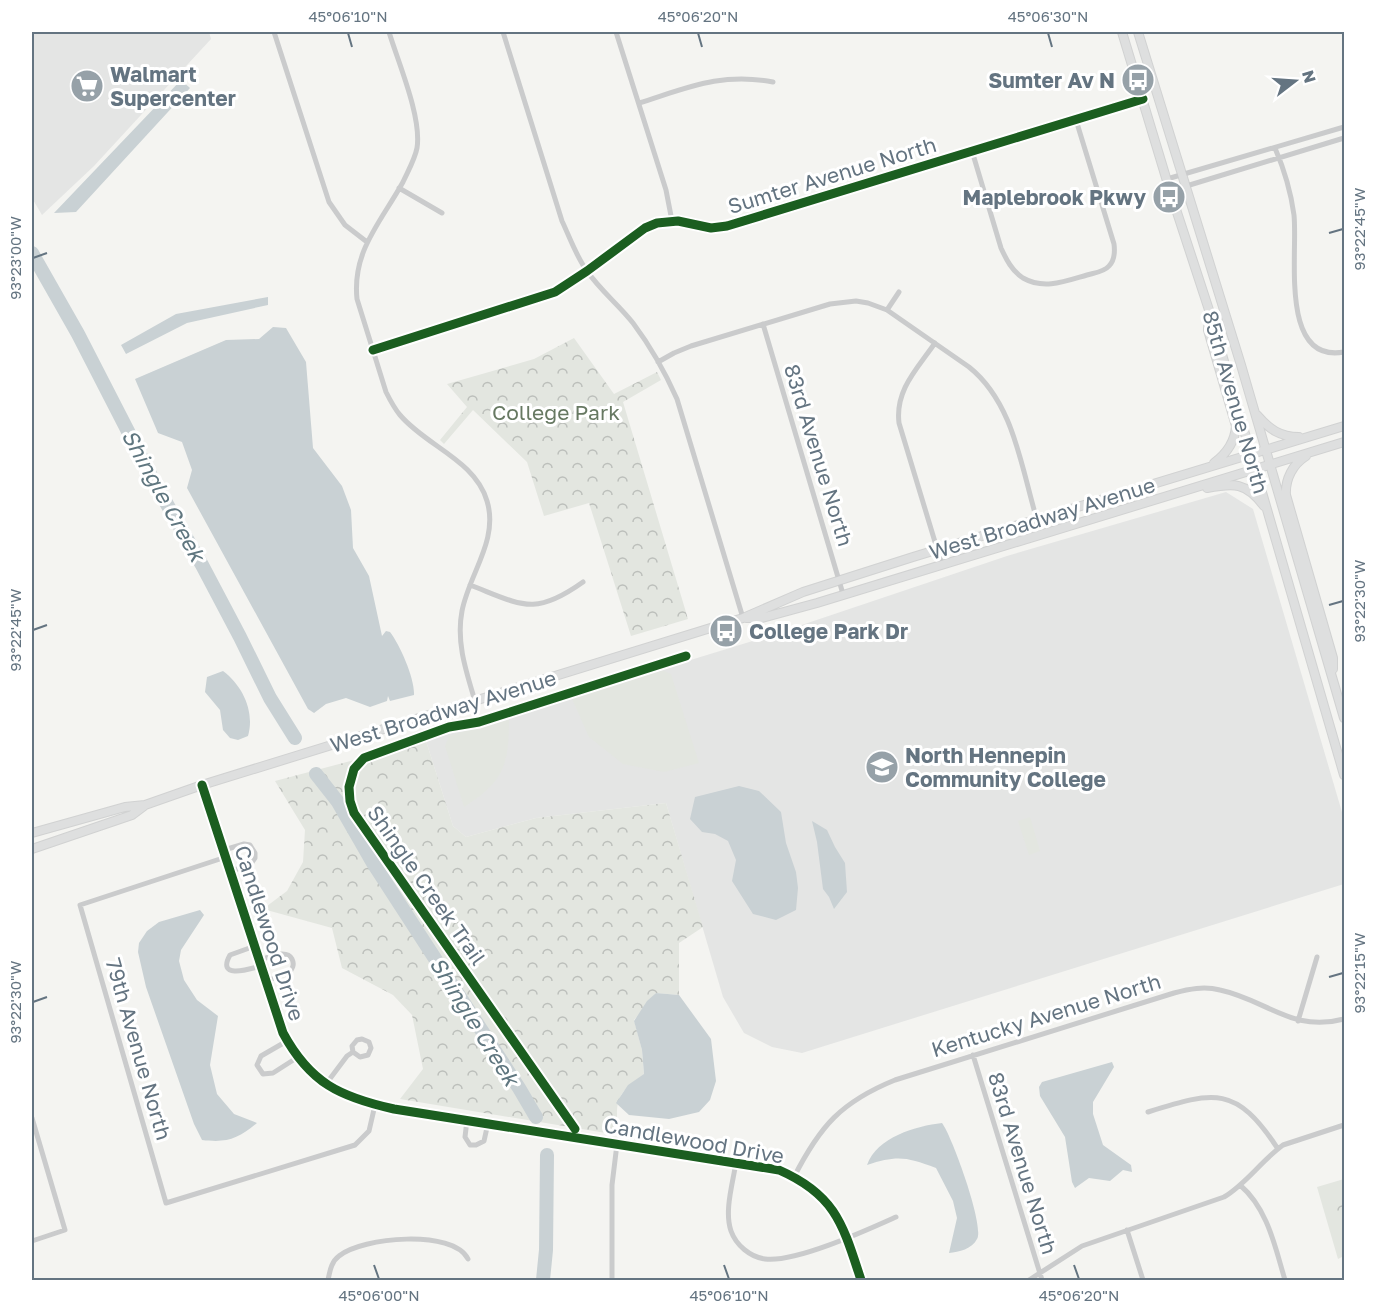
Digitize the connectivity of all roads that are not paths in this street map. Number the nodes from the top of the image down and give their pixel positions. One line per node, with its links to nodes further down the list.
1 (274, 32): 23 (street)
2 (389, 32): 19 (street)
3 (503, 32): 24 (street)
4 (616, 32): 9 (street)
5 (1122, 32): 8 (main road, 85th Avenue North)
6 (1138, 32): 16 (main road, 85th Avenue North)
7 (773, 82): 9 (street)
8 (1143, 99): 10 (street, Sumter Avenue North); 17 (main road, 85th Avenue North)
9 (639, 103): 22 (street)
10 (1076, 120): 14 (street, Sumter Avenue North); 14 (street)
11 (1344, 127): 13 (street)
12 (1344, 138): 15 (street)
13 (1275, 148): 15 (street); 16 (street)
14 (972, 151): 22 (street, Sumter Avenue North)
15 (1279, 158): 18 (street); 31 (street)
16 (1181, 174): 17 (street); 18 (main road, 85th Avenue North)
17 (1167, 178): 20 (main road, 85th Avenue North)
18 (1185, 186): 20 (street); 33 (main road, 85th Avenue North)
19 (399, 188): 21 (street); 23 (street)
20 (1170, 191): 27 (main road, 85th Avenue North)
21 (442, 213)
22 (672, 221): 24 (street, Sumter Avenue North)
23 (367, 243): 30 (street)
24 (587, 271): 30 (street, Sumter Avenue North); 32 (street)
25 (899, 292): 26 (street)
26 (887, 310): 28 (street); 29 (street)
27 (1210, 313): 39 (main road, 85th Avenue North); 41 (main road)
28 (763, 324): 32 (street); 48 (street, 83rd Avenue North)
29 (934, 343): 45 (street); 46 (street)
30 (373, 350): 50 (street)
31 (1344, 352)
32 (658, 362): 52 (street)
33 (1255, 412): 35 (main road); 37 (main road, 85th Avenue North)
34 (1344, 426): 35 (main road, West Broadway Avenue)
35 (1314, 435): 37 (main road, West Broadway Avenue)
36 (1344, 442): 38 (main road, West Broadway Avenue)
37 (1266, 449): 39 (main road, West Broadway Avenue); 40 (main road, 85th Avenue North)
38 (1319, 449): 40 (main road, West Broadway Avenue); 53 (main road)
39 (1251, 454): 41 (main road, West Broadway Avenue); 42 (main road, 85th Avenue North)
40 (1270, 464): 42 (main road, West Broadway Avenue); 53 (main road, 85th Avenue North)
41 (1211, 466): 45 (main road, West Broadway Avenue)
42 (1255, 468): 43 (main road, West Broadway Avenue); 44 (main road, 85th Avenue North)
43 (1166, 496): 44 (main road); 47 (main road, West Broadway Avenue)
44 (1268, 511): 56 (main road, 85th Avenue North)
45 (1036, 520): 46 (main road, West Broadway Avenue)
46 (937, 550): 47 (street); 48 (main road, West Broadway Avenue)
47 (942, 565): 51 (main road, West Broadway Avenue)
48 (839, 581): 51 (street, 83rd Avenue North); 52 (main road, West Broadway Avenue)
49 (584, 582): 50 (street)
50 (470, 585): 54 (street)
51 (843, 594): 52 (main road, West Broadway Avenue)
52 (743, 618): 54 (main road, West Broadway Avenue)
53 (1334, 682): 55 (main road, 85th Avenue North)
54 (475, 701): 57 (main road, West Broadway Avenue)
55 (1344, 718)
56 (1344, 774)
57 (202, 785): 58 (main road, West Broadway Avenue); 61 (main road, Candlewood Drive)
58 (145, 805): 59 (main road, West Broadway Avenue); 60 (main road, West Broadway Avenue)
59 (32, 834)
60 (32, 849)
61 (225, 854): 62 (main road, Candlewood Drive); 62 (street); 74 (street, 79th Avenue North)
62 (231, 872): 63 (main road, Candlewood Drive)
63 (255, 946): 65 (main road, Candlewood Drive); 65 (street)
64 (1317, 957): 68 (street)
65 (260, 963): 66 (main road, Candlewood Drive); 66 (street)
66 (266, 981): 69 (main road, Candlewood Drive)
67 (1344, 1019): 68 (street, Kentucky Avenue North)
68 (1298, 1022): 71 (street, Kentucky Avenue North)
69 (287, 1041): 72 (main road, Candlewood Drive); 72 (street)
70 (353, 1052): 73 (street)
71 (973, 1055): 83 (street, Kentucky Avenue North); 90 (street, 83rd Avenue North)
72 (298, 1057): 73 (main road, Candlewood Drive)
73 (326, 1084): 74 (main road, Candlewood Drive)
74 (375, 1105): 77 (main road, Candlewood Drive)
75 (1148, 1112): 81 (street)
76 (32, 1118): 88 (street)
77 (467, 1120): 78 (main road, Candlewood Drive); 78 (street)
78 (488, 1123): 80 (main road, Candlewood Drive)
79 (1344, 1125): 81 (street)
80 (617, 1144): 82 (main road, Candlewood Drive); 92 (street)
81 (1278, 1149): 84 (street)
82 (735, 1162): 83 (main road, Candlewood Drive); 87 (street)
83 (794, 1176): 87 (main road, Candlewood Drive)
84 (1240, 1185): 86 (street); 97 (street)
85 (896, 1217): 87 (street)
86 (1127, 1230): 90 (street); 96 (street)
87 (848, 1238): 93 (main road, Candlewood Drive)
88 (32, 1241)
89 (468, 1259): 91 (street)
90 (1040, 1273): 94 (street); 95 (street, 83rd Avenue North)
91 (328, 1281)
92 (612, 1281)
93 (861, 1281)
94 (1029, 1281)
95 (1042, 1281)
96 (1143, 1281)
97 (1285, 1281)

